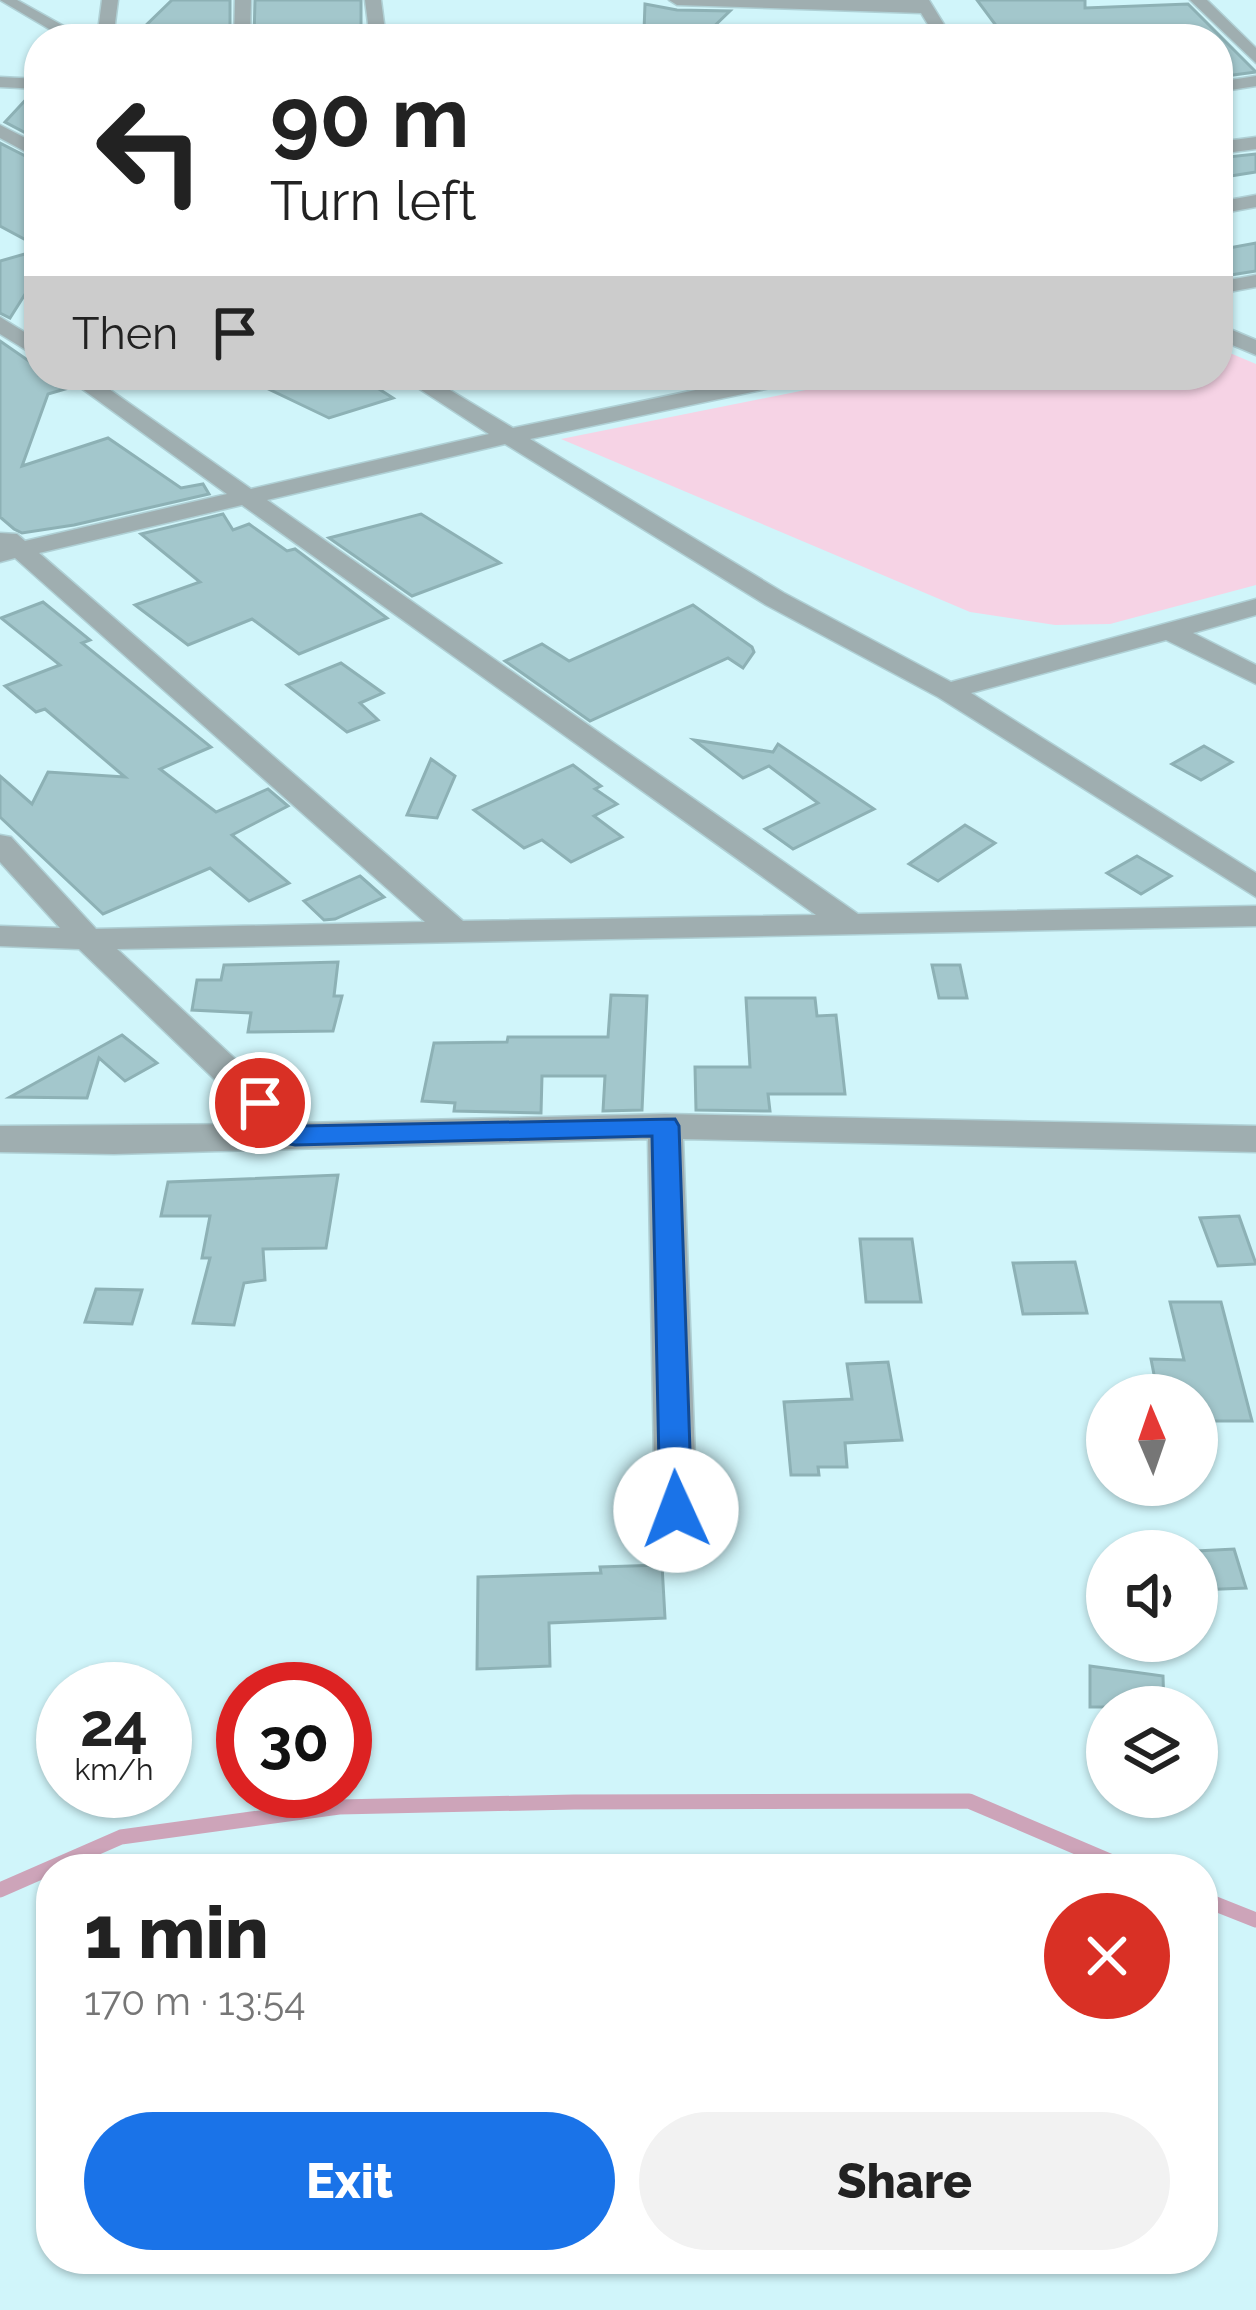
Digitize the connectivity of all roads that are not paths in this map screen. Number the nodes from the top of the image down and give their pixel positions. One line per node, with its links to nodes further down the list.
1 (5, 0): 5 (street)
2 (677, 0): 4 (street)
3 (1198, 0): 6 (street)
4 (924, 4)
5 (51, 24)
6 (1222, 24)
7 (1233, 35): 8 (street)
8 (1256, 58)
9 (96, 390): 13 (street)
10 (436, 390): 12 (street)
11 (728, 390): 12 (street)
12 (510, 436): 13 (street); 18 (street)
13 (249, 496): 14 (street); 22 (street)
14 (7, 545): 23 (street)
15 (1256, 608): 16 (street)
16 (1169, 631): 17 (street); 18 (street)
17 (1256, 676)
18 (948, 691): 20 (street)
19 (0, 844): 25 (street)
20 (1256, 887)
21 (1256, 916): 22 (street)
22 (850, 924): 23 (street)
23 (456, 932): 25 (street)
24 (0, 937): 25 (street)
25 (88, 939): 27 (street)
26 (665, 1126): 27 (street); 29 (street); 30 (street)
27 (295, 1136): 28 (street)
28 (0, 1139)
29 (1256, 1139)
30 (676, 1510)

